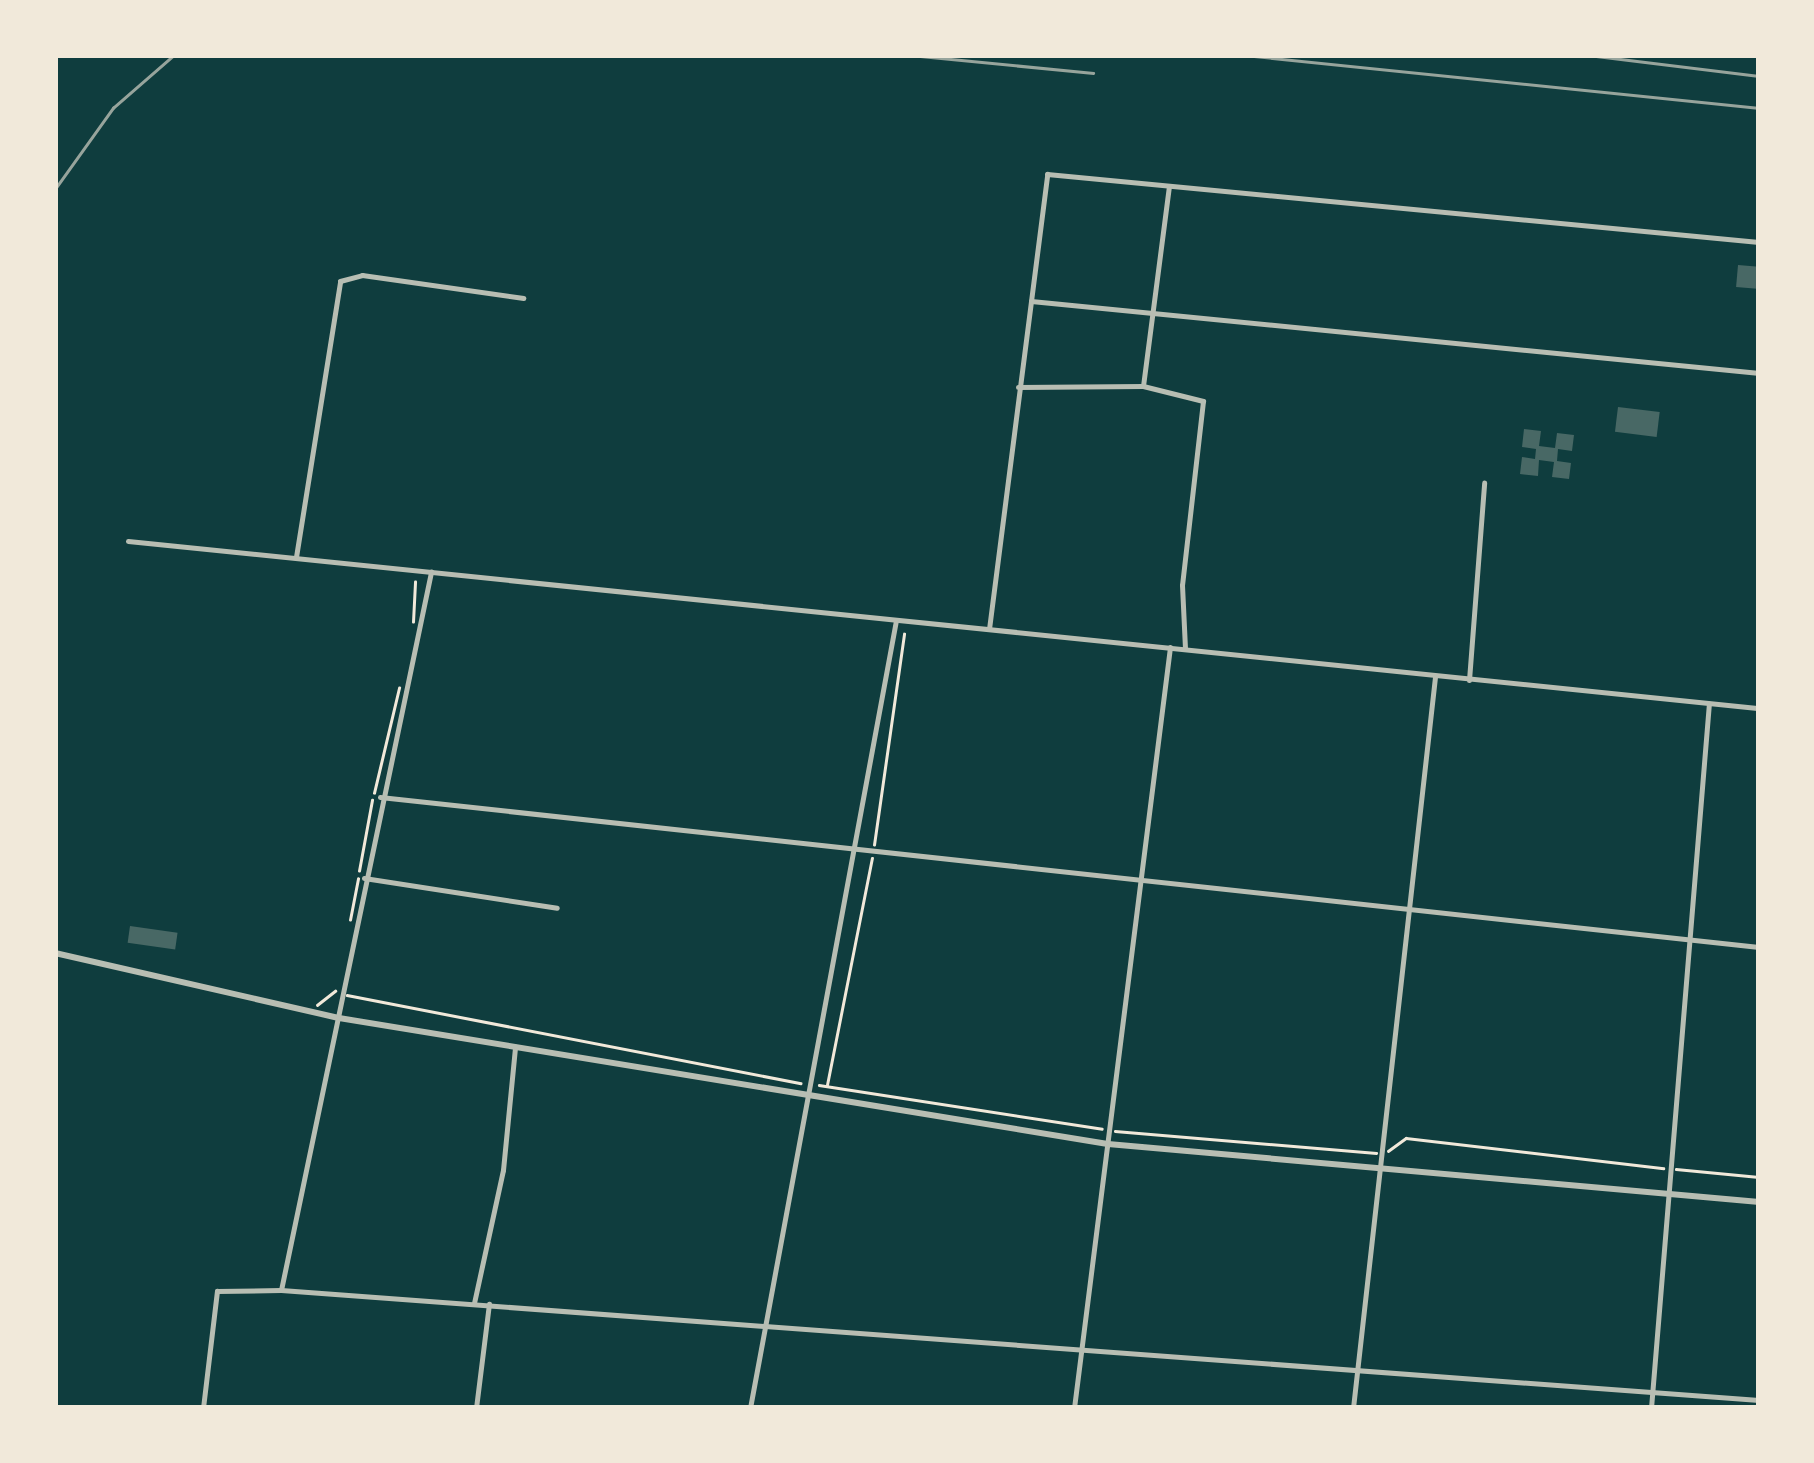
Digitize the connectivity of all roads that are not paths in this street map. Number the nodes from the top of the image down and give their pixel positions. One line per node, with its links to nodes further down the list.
1 (1169, 186): 2 (street); 4 (street); 5 (street)
2 (1759, 242)
3 (523, 298): 11 (street)
4 (1031, 302): 5 (street); 7 (street)
5 (1158, 314): 6 (street); 8 (street)
6 (1759, 373)
7 (1018, 386): 8 (street); 14 (street)
8 (1143, 386): 16 (street)
9 (1484, 483): 18 (street)
10 (128, 541): 11 (street)
11 (296, 557): 12 (street)
12 (430, 572): 13 (street); 21 (street)
13 (896, 620): 14 (street); 22 (street)
14 (989, 629): 15 (street)
15 (1170, 648): 16 (street); 24 (street)
16 (1186, 649): 17 (street)
17 (1435, 677): 18 (street); 26 (street)
18 (1469, 680): 19 (street)
19 (1710, 703): 20 (street); 27 (street)
20 (1759, 708)
21 (380, 797): 22 (street); 23 (street)
22 (858, 854): 24 (street); 32 (street)
23 (364, 878): 25 (street); 30 (street)
24 (1140, 885): 26 (street); 33 (street)
25 (557, 908)
26 (1411, 914): 27 (street); 34 (street)
27 (1690, 941): 28 (street); 35 (street)
28 (1759, 948)
29 (55, 953): 30 (street)
30 (339, 1018): 31 (street); 37 (street)
31 (515, 1047): 32 (street); 38 (street)
32 (816, 1093): 33 (street); 40 (street)
33 (1108, 1144): 34 (street); 41 (street)
34 (1381, 1171): 35 (street); 42 (street)
35 (1666, 1195): 36 (street); 43 (street)
36 (1759, 1202)
37 (280, 1290): 38 (street); 45 (street)
38 (474, 1303): 39 (street)
39 (489, 1304): 40 (street); 46 (street)
40 (769, 1324): 41 (street); 47 (street)
41 (1081, 1350): 42 (street); 48 (street)
42 (1358, 1369): 43 (street); 49 (street)
43 (1652, 1392): 44 (street); 50 (street)
44 (1759, 1400)
45 (203, 1408)
46 (476, 1408)
47 (750, 1408)
48 (1074, 1408)
49 (1353, 1408)
50 (1650, 1408)

